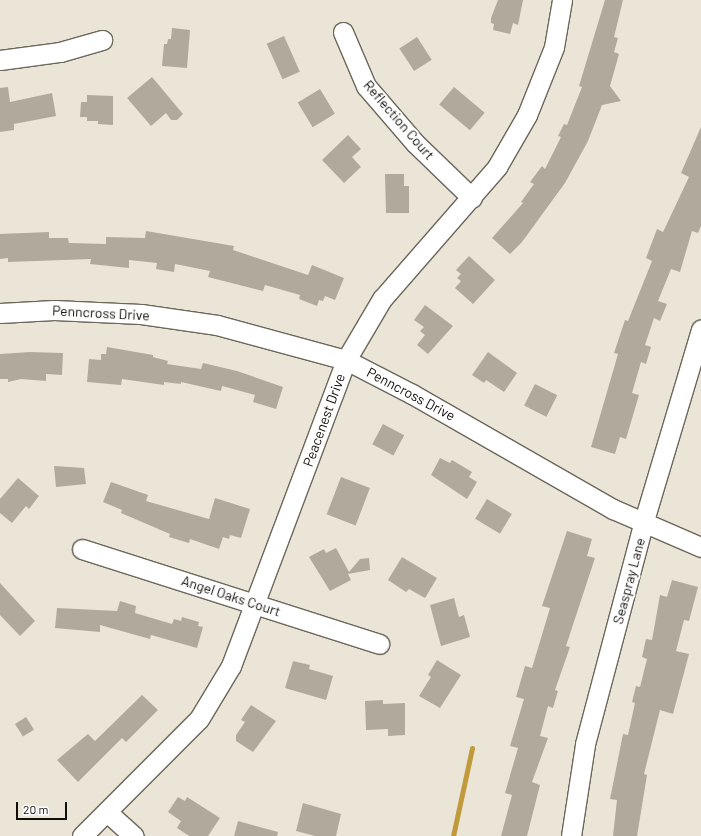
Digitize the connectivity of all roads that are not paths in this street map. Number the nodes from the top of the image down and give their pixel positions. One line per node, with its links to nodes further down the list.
1 (562, 0): 5 (street, Peacenest Drive)
2 (343, 32): 5 (street, Reflection Court)
3 (102, 40): 4 (street)
4 (0, 60)
5 (472, 198): 8 (street, Peacenest Drive)
6 (0, 313): 8 (street, Penncross Drive)
7 (701, 329): 9 (street, Seaspray Lane)
8 (346, 360): 9 (street, Penncross Drive); 12 (street, Peacenest Drive)
9 (643, 524): 10 (street, Penncross Drive); 17 (street, Seaspray Lane)
10 (701, 547)
11 (82, 548): 12 (street, Angel Oaks Court)
12 (255, 604): 13 (street, Angel Oaks Court); 14 (street, Peacenest Drive)
13 (379, 644)
14 (107, 812): 15 (street, Peacenest Drive); 16 (street)
15 (82, 836)
16 (134, 836)
17 (571, 836)

